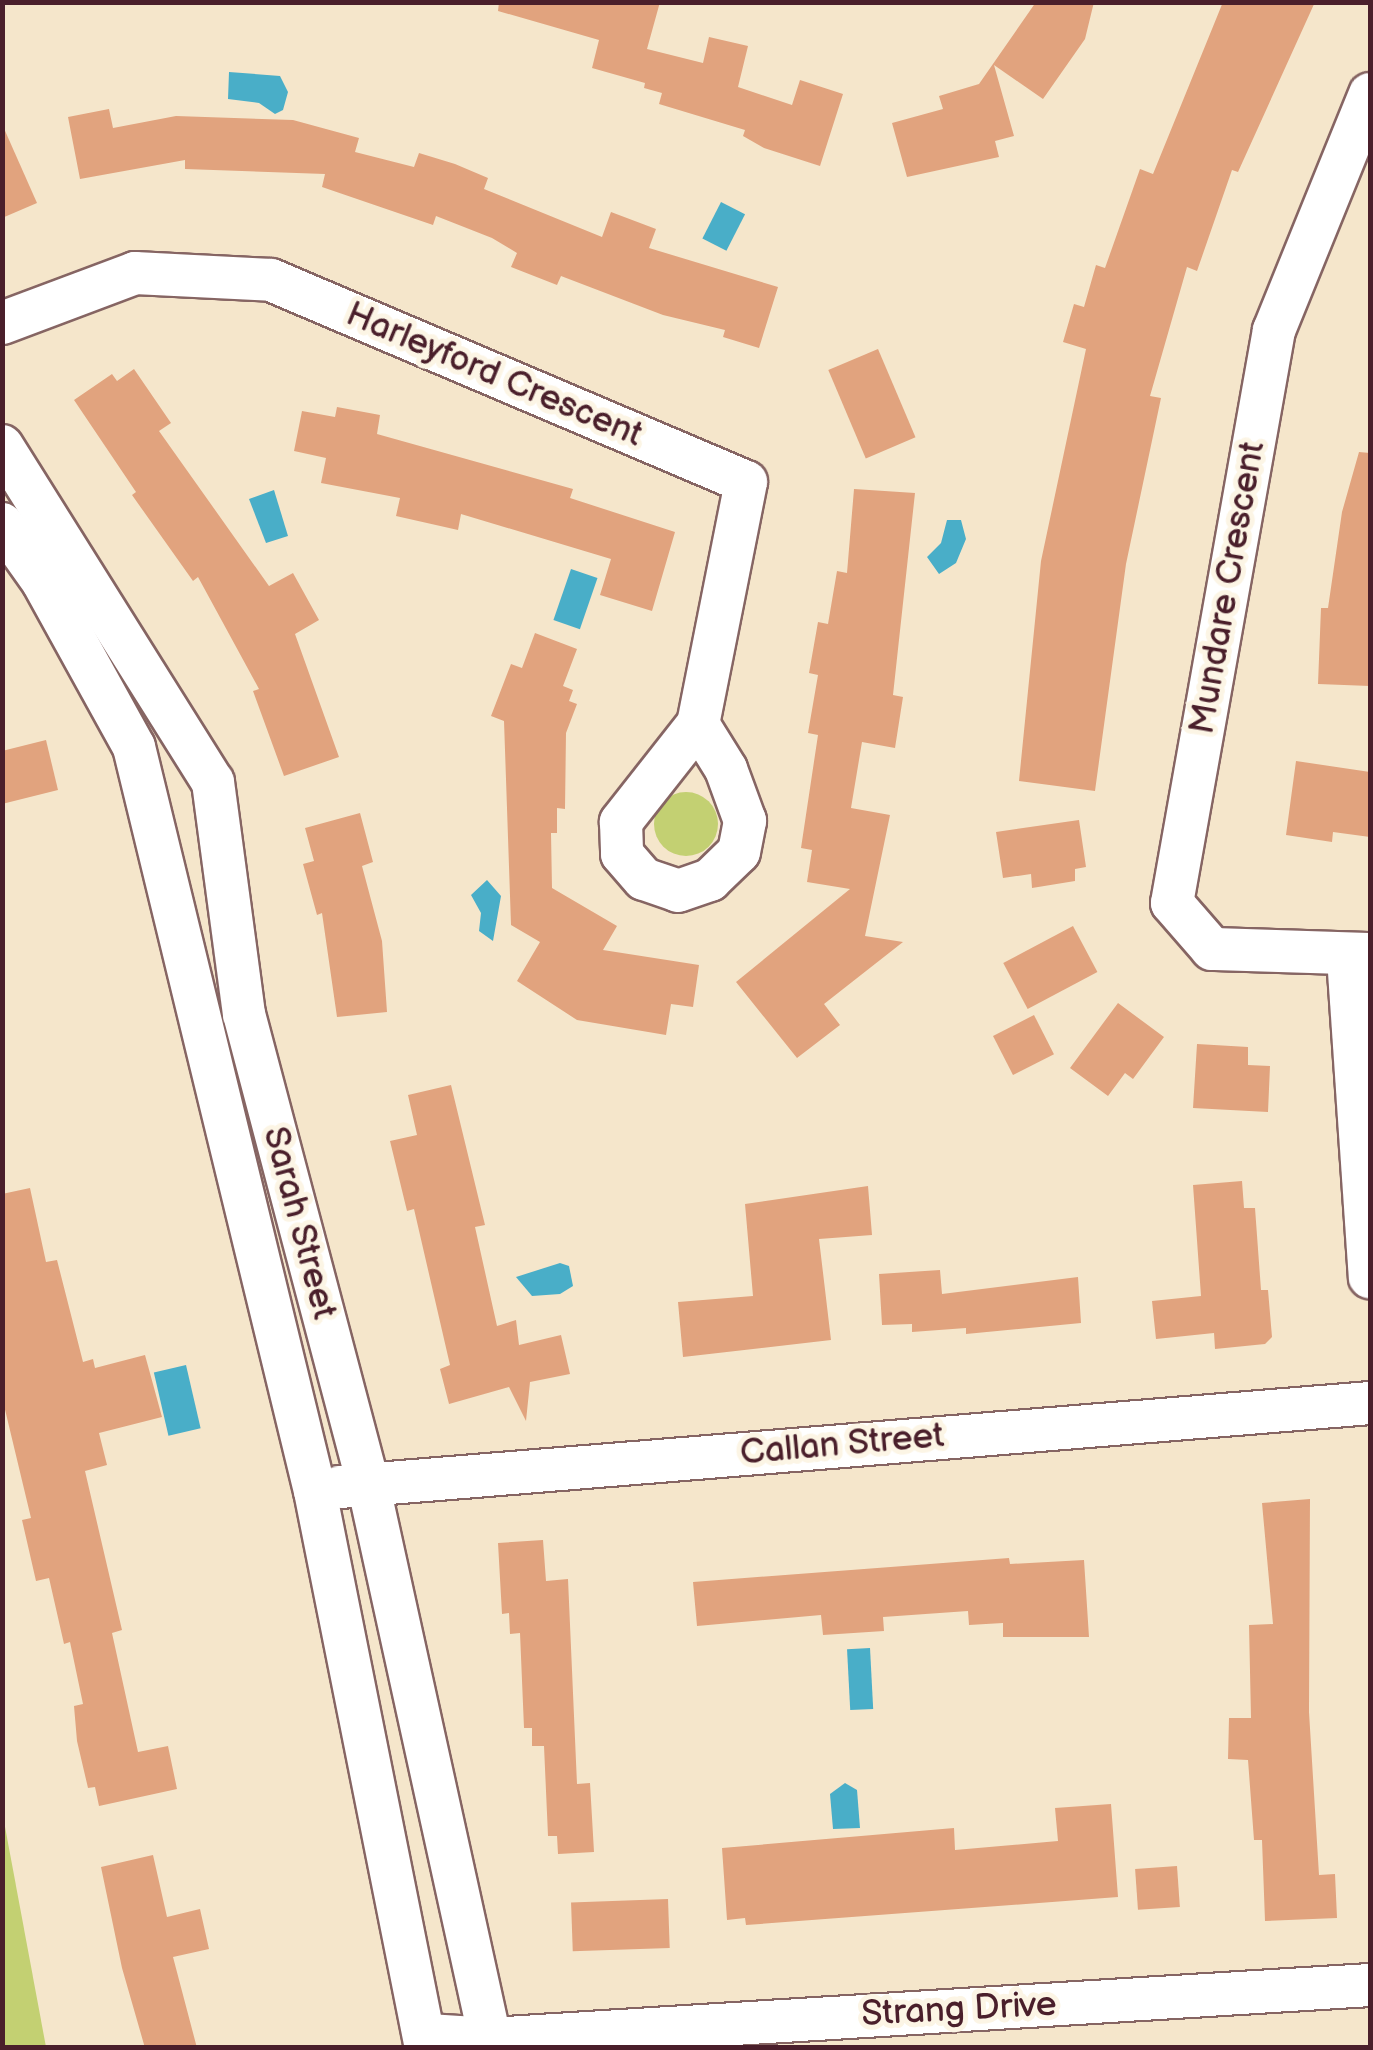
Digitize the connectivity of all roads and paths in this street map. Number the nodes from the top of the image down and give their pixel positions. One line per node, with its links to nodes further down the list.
1 (1370, 94): 6 (street, Mundare Crescent)
2 (2, 323): 5 (street, Harleyford Crescent)
3 (2, 446): 9 (street, Sarah Street)
4 (2, 524): 10 (street, Sarah Street)
5 (698, 724)
6 (1359, 956): 7 (street)
7 (1370, 1277)
8 (1370, 1404): 9 (street, Callan Street)
9 (368, 1482): 10 (street, Callan Street); 13 (street, Sarah Street)
10 (315, 1491): 12 (street, Sarah Street)
11 (1370, 1985): 13 (street, Strang Drive)
12 (427, 2041): 13 (street, Strang Drive)
13 (488, 2043)

